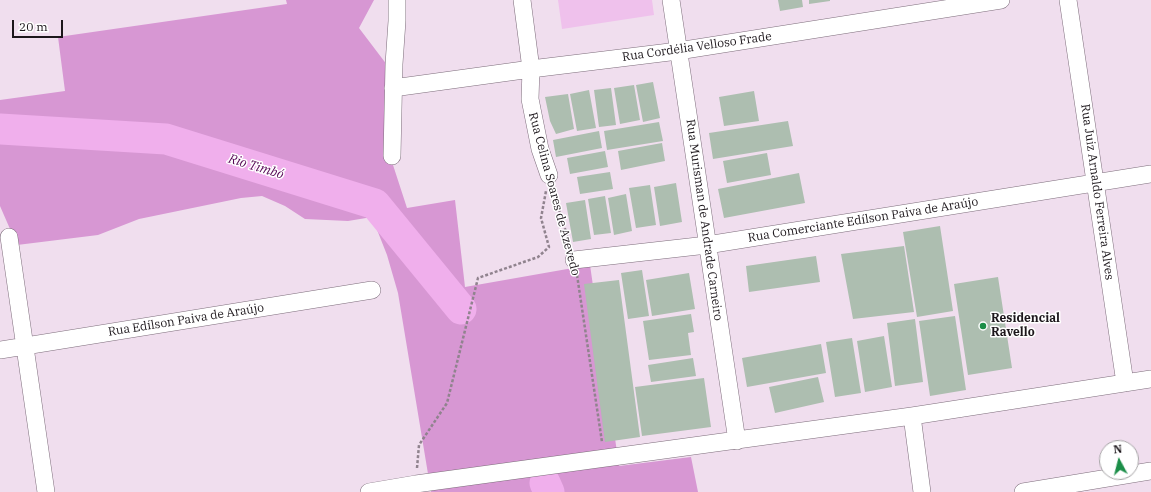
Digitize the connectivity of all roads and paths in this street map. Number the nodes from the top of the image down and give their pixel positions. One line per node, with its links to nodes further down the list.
1 (397, 0): 8 (street)
2 (522, 0): 7 (street, Rua Celina Soares de Azevedo)
3 (671, 0): 6 (street, Rua Murisman de Andrade Carneiro)
4 (1001, 0): 6 (street, Rua Cordélia Velloso Frade)
5 (1068, 0): 12 (street, Rua Juiz Arnaldo Ferreira Alves)
6 (678, 50): 7 (street, Rua Cordélia Velloso Frade); 14 (street, Rua Murisman de Andrade Carneiro)
7 (531, 69): 8 (street, Rua Cordélia Velloso Frade); 11 (street, Rua Celina Soares de Azevedo)
8 (393, 88): 9 (street)
9 (392, 156)
10 (1151, 174): 12 (street, Rua Comerciante Edílson Paiva de Araújo)
11 (548, 175): 15 (path, Rua Celina Soares de Azevedo); 25 (path)
12 (1095, 183): 14 (street, Rua Comerciante Edílson Paiva de Araújo); 20 (street, Rua Juiz Arnaldo Ferreira Alves)
13 (9, 237): 17 (street)
14 (707, 245): 15 (street, Rua Comerciante Edílson Paiva de Araújo); 22 (street, Rua Murisman de Andrade Carneiro)
15 (574, 260): 23 (path, Rua Celina Soares de Azevedo)
16 (372, 290): 17 (street, Rua Edílson Paiva de Araújo)
17 (24, 346): 18 (street, Rua Edílson Paiva de Araújo); 26 (street)
18 (0, 350)
19 (1151, 379): 20 (street)
20 (1125, 383): 21 (street)
21 (913, 421): 22 (street); 28 (street)
22 (736, 441): 23 (street)
23 (605, 458): 25 (street)
24 (1151, 471): 29 (street)
25 (416, 484): 27 (street)
26 (46, 492)
27 (369, 492)
28 (922, 492)
29 (1023, 492)

